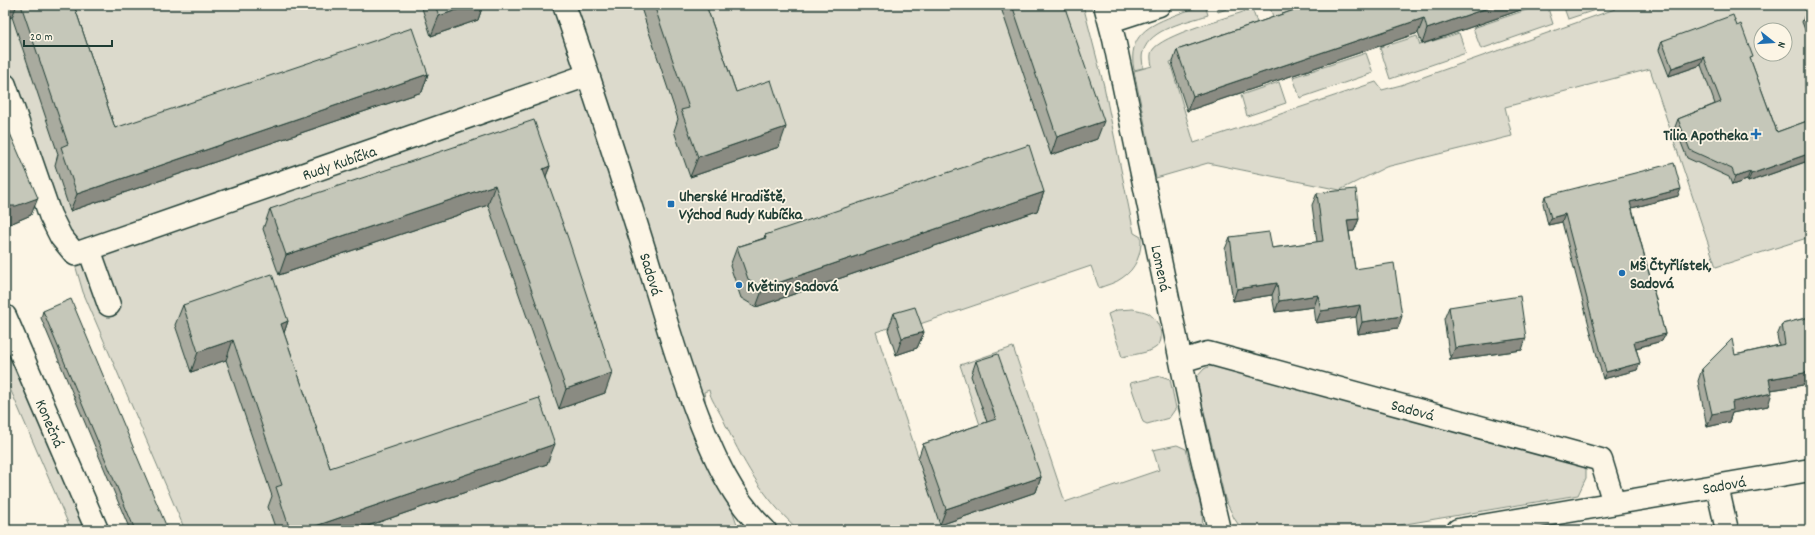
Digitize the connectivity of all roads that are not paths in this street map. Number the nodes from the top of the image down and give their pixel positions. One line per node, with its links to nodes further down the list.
1 (564, 5): 4 (street, Sadová)
2 (1159, 5): 3 (street)
3 (1107, 13): 9 (street, Lomená)
4 (588, 76): 6 (street, Rudy Kubíčka); 14 (street, Sadová)
5 (5, 84): 6 (street, Rudy Kubíčka)
6 (89, 249): 7 (street)
7 (109, 305)
8 (5, 316): 13 (street, Konečná)
9 (1181, 361): 12 (street, Sadová); 15 (street, Lomená)
10 (1810, 470): 11 (street, Sadová)
11 (1717, 486): 12 (street, Sadová); 17 (street)
12 (1614, 503): 16 (street, Sadová)
13 (97, 530)
14 (765, 530)
15 (1219, 530)
16 (1458, 530)
17 (1727, 530)

